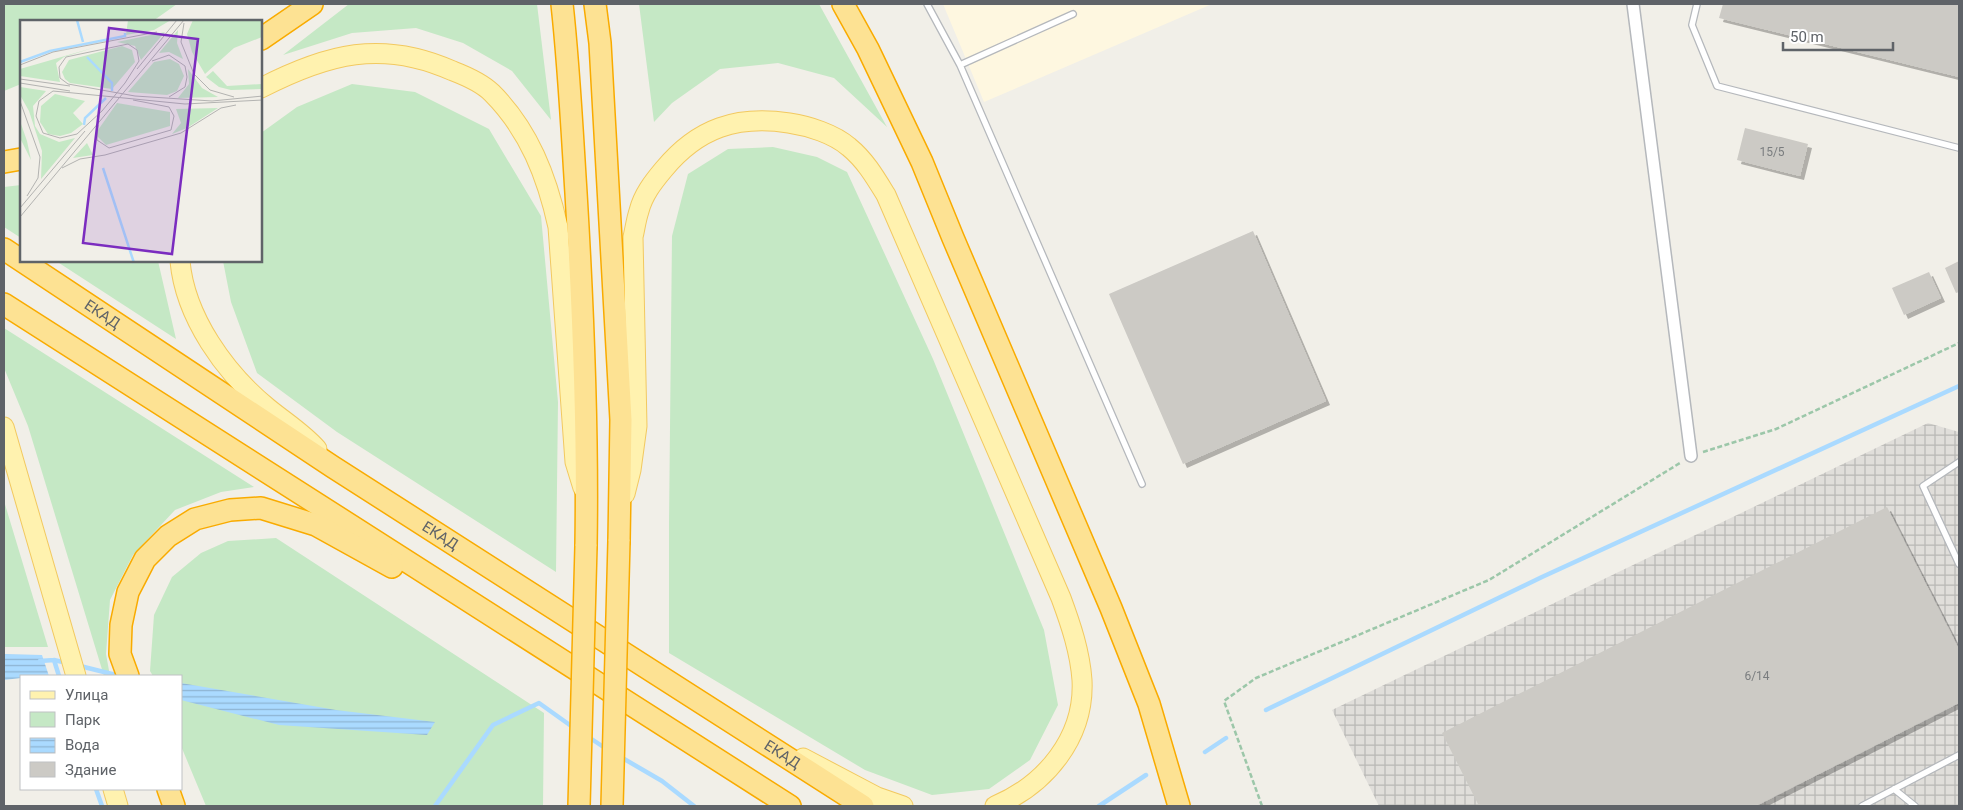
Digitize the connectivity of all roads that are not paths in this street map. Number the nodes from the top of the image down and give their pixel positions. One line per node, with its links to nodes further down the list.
1 (312, 4): 9 (highway)
2 (562, 4): 25 (highway)
3 (595, 4): 26 (highway)
4 (843, 4): 46 (highway)
5 (926, 4): 10 (lane)
6 (1633, 4): 21 (street)
7 (1697, 4): 12 (lane)
8 (1072, 14): 10 (lane)
9 (262, 38)
10 (960, 65): 24 (lane)
11 (262, 87): 25 (main road)
12 (1959, 148)
13 (20, 159): 14 (highway)
14 (4, 162)
15 (4, 250): 16 (highway, ЕКАД)
16 (20, 261)
17 (22, 262): 23 (highway, ЕКАД)
18 (180, 262): 23 (main road)
19 (4, 304): 28 (highway)
20 (4, 427): 29 (main road)
21 (1691, 456)
22 (1959, 462): 27 (lane)
23 (333, 467): 31 (highway, ЕКАД)
24 (1142, 484)
25 (586, 501): 39 (highway, bridge)
26 (620, 514): 40 (highway, bridge); 45 (main road)
27 (1959, 564)
28 (481, 610): 30 (highway); 33 (highway)
29 (74, 668)
30 (128, 675)
31 (775, 749): 43 (highway, ЕКАД); 44 (main road)
32 (1959, 755): 34 (lane)
33 (751, 781): 41 (highway); 42 (highway)
34 (1894, 789): 47 (lane); 48 (lane)
35 (112, 790): 37 (main road)
36 (168, 790): 38 (highway)
37 (118, 806)
38 (174, 806)
39 (579, 806)
40 (612, 806)
41 (781, 806)
42 (790, 806)
43 (863, 806)
44 (903, 806)
45 (995, 806)
46 (1179, 806)
47 (1862, 806)
48 (1915, 806)

